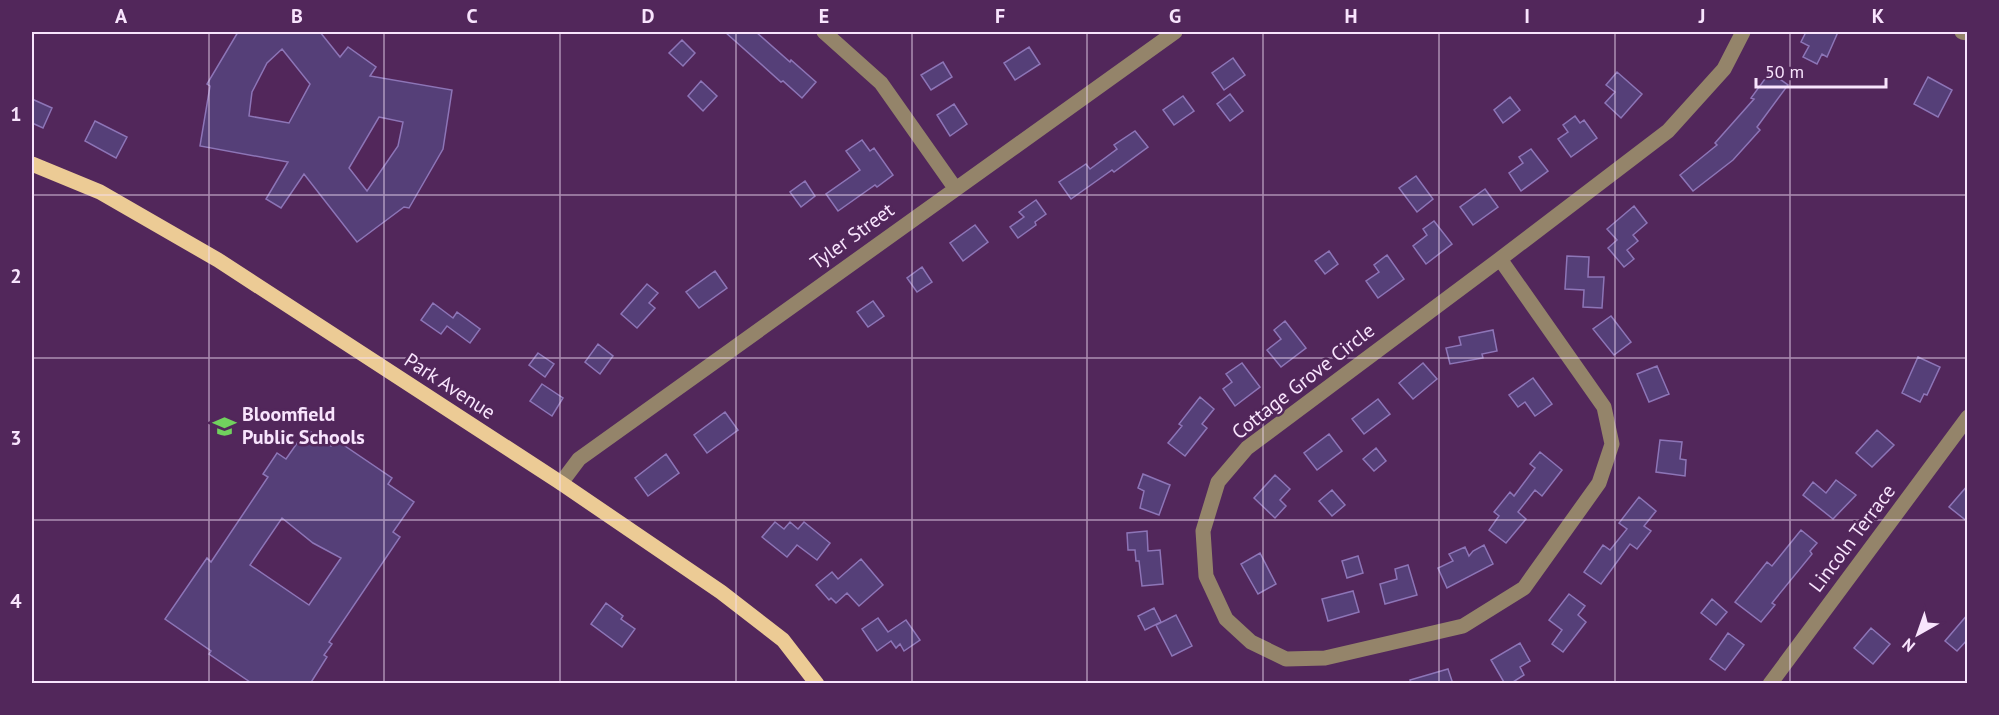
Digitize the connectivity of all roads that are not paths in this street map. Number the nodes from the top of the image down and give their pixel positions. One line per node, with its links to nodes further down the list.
1 (824, 32): 7 (street)
2 (1174, 32): 7 (street, Tyler Street)
3 (1743, 32): 8 (street, Cottage Grove Circle)
4 (1962, 32): 5 (street)
5 (1968, 33)
6 (32, 164): 10 (main road, Park Avenue)
7 (955, 188): 10 (street, Tyler Street)
8 (1500, 259): 8 (street, Cottage Grove Circle)
9 (1968, 417): 12 (street, Lincoln Terrace)
10 (561, 483): 11 (main road, Park Avenue)
11 (817, 684)
12 (1770, 684)

